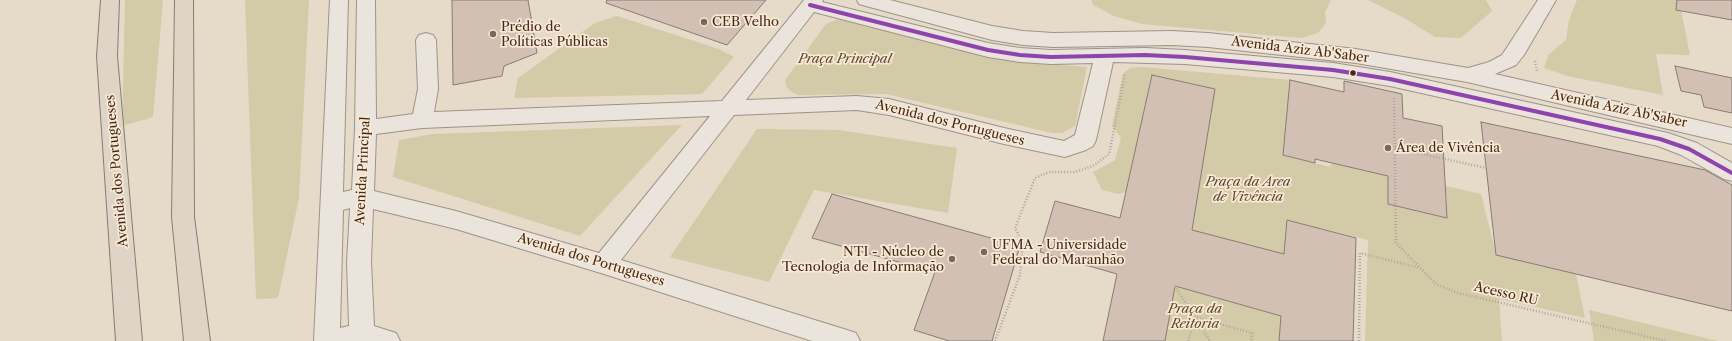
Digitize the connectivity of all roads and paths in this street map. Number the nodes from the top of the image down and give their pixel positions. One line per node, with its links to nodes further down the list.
1 (110, 0): 31 (highway, Avenida dos Portugueses)
2 (184, 0): 32 (highway)
3 (339, 0): 25 (street)
4 (366, 0): 19 (street, Avenida Principal)
5 (866, 0): 9 (street, Avenida Aziz Ab'Saber)
6 (1547, 0): 14 (street)
7 (812, 2): 9 (street, Avenida Aziz Ab'Saber); 17 (street)
8 (426, 40): 18 (street)
9 (1052, 48): 11 (street, Avenida Aziz Ab'Saber); 14 (street, Avenida Aziz Ab'Saber)
10 (1534, 54): 13 (path)
11 (1105, 56): 15 (street, Avenida Aziz Ab'Saber); 17 (street, Avenida dos Portugueses)
12 (1127, 66): 37 (path)
13 (1541, 73)
14 (1467, 75): 16 (street); 20 (street, Avenida Aziz Ab'Saber)
15 (1390, 79): 16 (street, Avenida Aziz Ab'Saber); 21 (path, Acesso RU)
16 (1467, 96): 23 (street, Avenida Aziz Ab'Saber)
17 (727, 109): 18 (street); 26 (street)
18 (422, 120): 19 (street)
19 (366, 128): 24 (street, Avenida Principal)
20 (1732, 136)
21 (1395, 148): 22 (path); 27 (path, Acesso RU)
22 (1486, 168)
23 (1732, 173)
24 (361, 197): 25 (street, Avenida dos Portugueses); 26 (street, Avenida dos Portugueses); 30 (street, Avenida Principal)
25 (332, 203): 33 (street)
26 (604, 264): 36 (street, Avenida dos Portugueses)
27 (1421, 268): 41 (path); 42 (path, Acesso RU)
28 (1175, 286): 29 (path)
29 (1194, 317): 38 (path); 39 (path); 40 (path)
30 (362, 338): 34 (street); 35 (street)
31 (129, 341)
32 (197, 341)
33 (327, 341)
34 (333, 341)
35 (387, 341)
36 (847, 341)
37 (995, 341)
38 (1188, 341)
39 (1210, 341)
40 (1251, 341)
41 (1359, 341)
42 (1666, 341)

